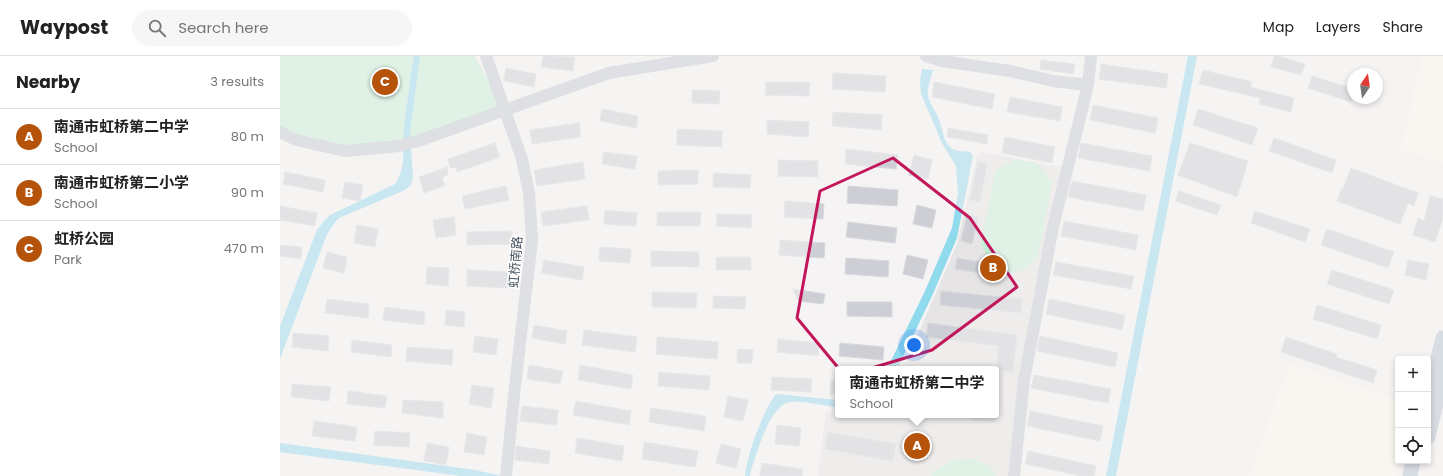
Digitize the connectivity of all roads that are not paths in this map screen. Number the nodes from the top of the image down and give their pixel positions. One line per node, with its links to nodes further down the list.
1 (486, 56): 6 (street, 虹桥南路)
2 (713, 56): 6 (street)
3 (926, 56): 5 (street)
4 (1091, 56): 5 (street)
5 (1088, 85): 15 (street)
6 (506, 109): 7 (street); 14 (street, 虹桥南路)
7 (280, 132)
8 (1443, 338): 10 (main road)
9 (1443, 375): 11 (main road)
10 (1430, 392)
11 (1430, 428)
12 (1412, 464): 16 (main road)
13 (1421, 464): 17 (main road)
14 (506, 475)
15 (1014, 476)
16 (1410, 476)
17 (1418, 476)

